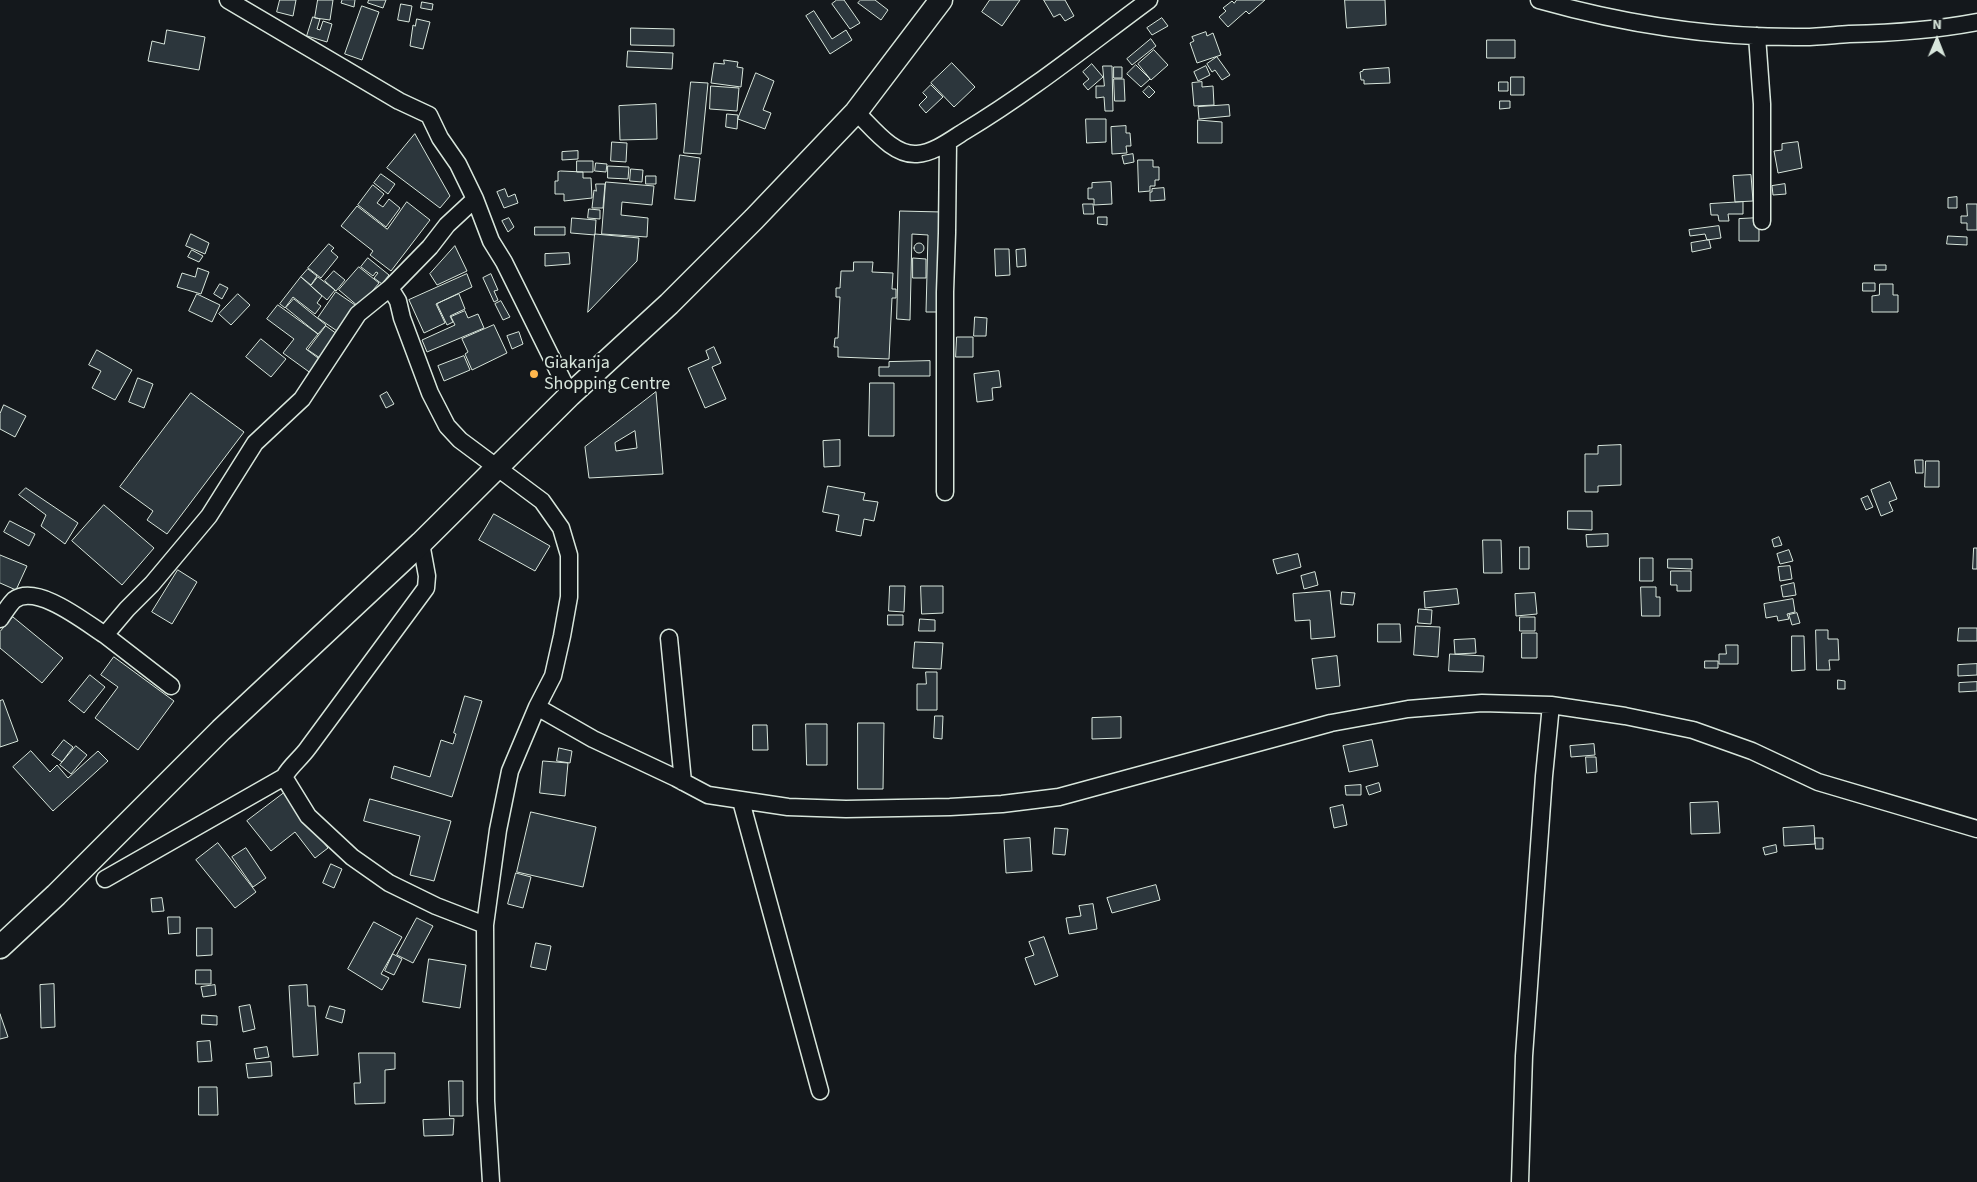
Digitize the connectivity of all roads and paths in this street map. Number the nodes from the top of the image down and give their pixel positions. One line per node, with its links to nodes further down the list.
1 (228, 0): 9 (street)
2 (941, 0): 7 (main road)
3 (1149, 0): 8 (street)
4 (1539, 0): 6 (street)
5 (1977, 22): 6 (street)
6 (1757, 36): 10 (street)
7 (856, 112): 8 (street); 12 (main road)
8 (948, 142): 14 (street)
9 (475, 199): 11 (street); 12 (street)
10 (1762, 221)
11 (390, 288): 13 (street); 17 (street)
12 (570, 395): 13 (main road)
13 (498, 468): 15 (main road); 21 (street)
14 (945, 492)
15 (421, 543): 22 (street); 28 (main road)
16 (0, 619): 17 (street)
17 (105, 635): 19 (street)
18 (669, 638): 23 (street)
19 (172, 686)
20 (1551, 705): 24 (street); 25 (street); 31 (street)
21 (537, 707): 23 (street); 27 (street)
22 (284, 777): 26 (street); 27 (street)
23 (683, 782): 24 (street)
24 (742, 801): 29 (street)
25 (1977, 829)
26 (105, 879)
27 (484, 925): 30 (street)
28 (0, 947)
29 (820, 1091)
30 (491, 1182)
31 (1520, 1182)

